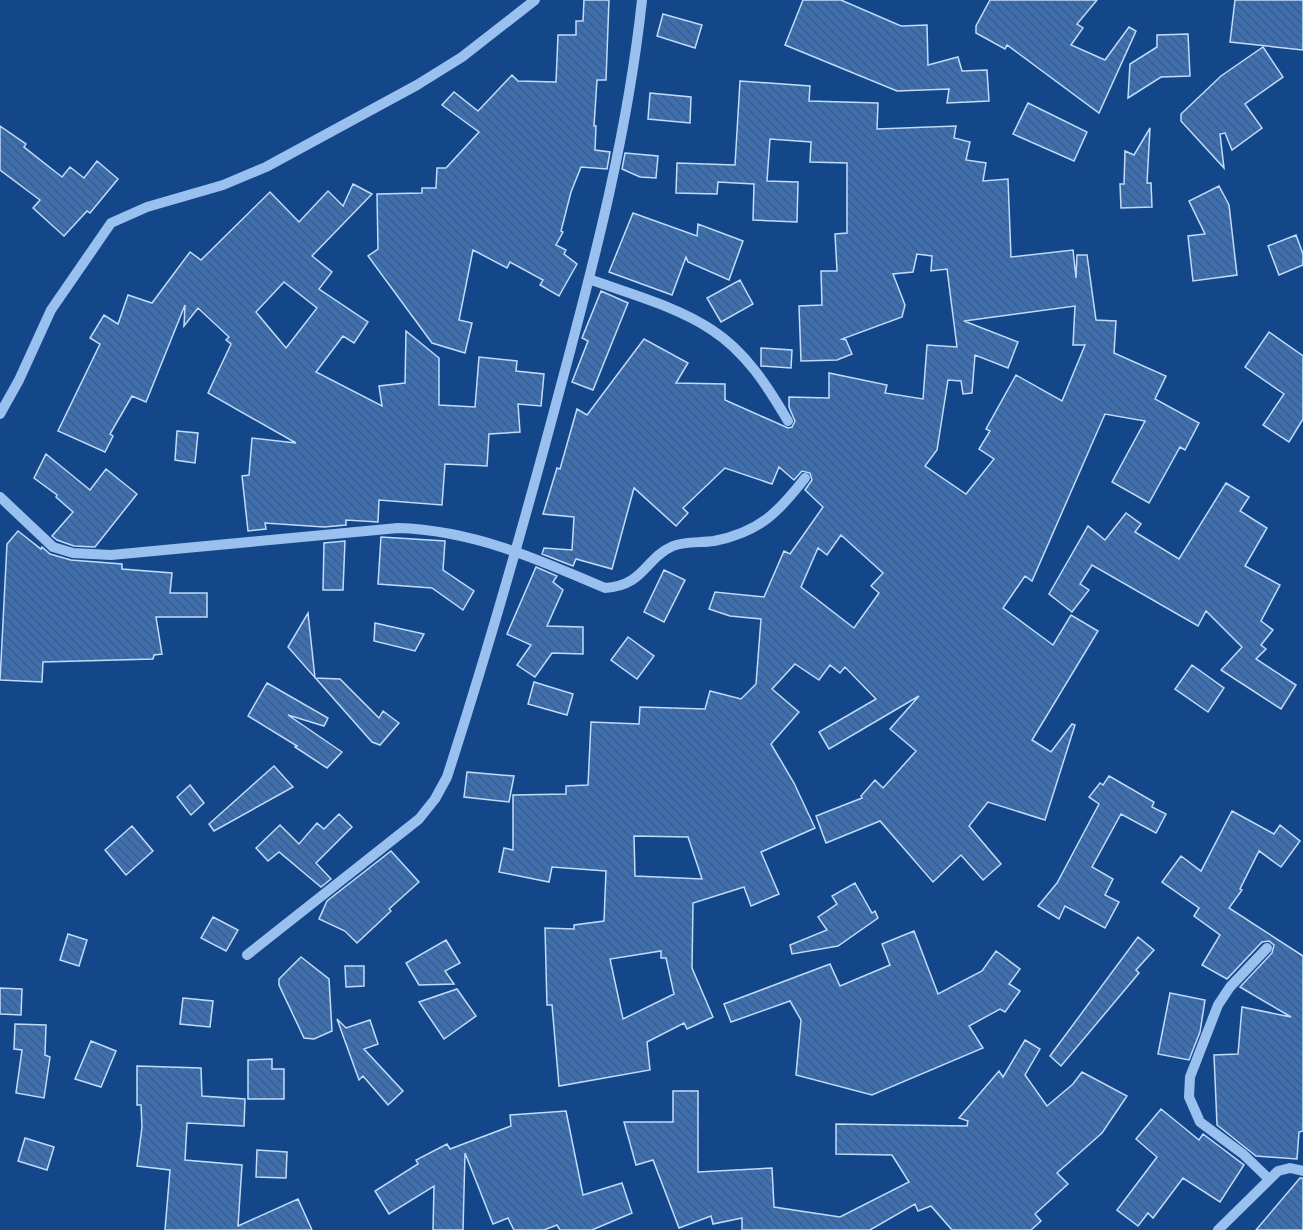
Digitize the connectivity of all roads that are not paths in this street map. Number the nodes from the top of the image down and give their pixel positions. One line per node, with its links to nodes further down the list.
1 (536, 0): 4 (street)
2 (642, 0): 3 (street)
3 (590, 279): 5 (street); 8 (street)
4 (0, 414)
5 (788, 421)
6 (806, 478): 8 (street)
7 (0, 497): 8 (street)
8 (517, 550): 10 (street)
9 (1267, 948): 12 (street)
10 (247, 955)
11 (1303, 1171): 12 (street)
12 (1269, 1179): 13 (street)
13 (1218, 1230)

